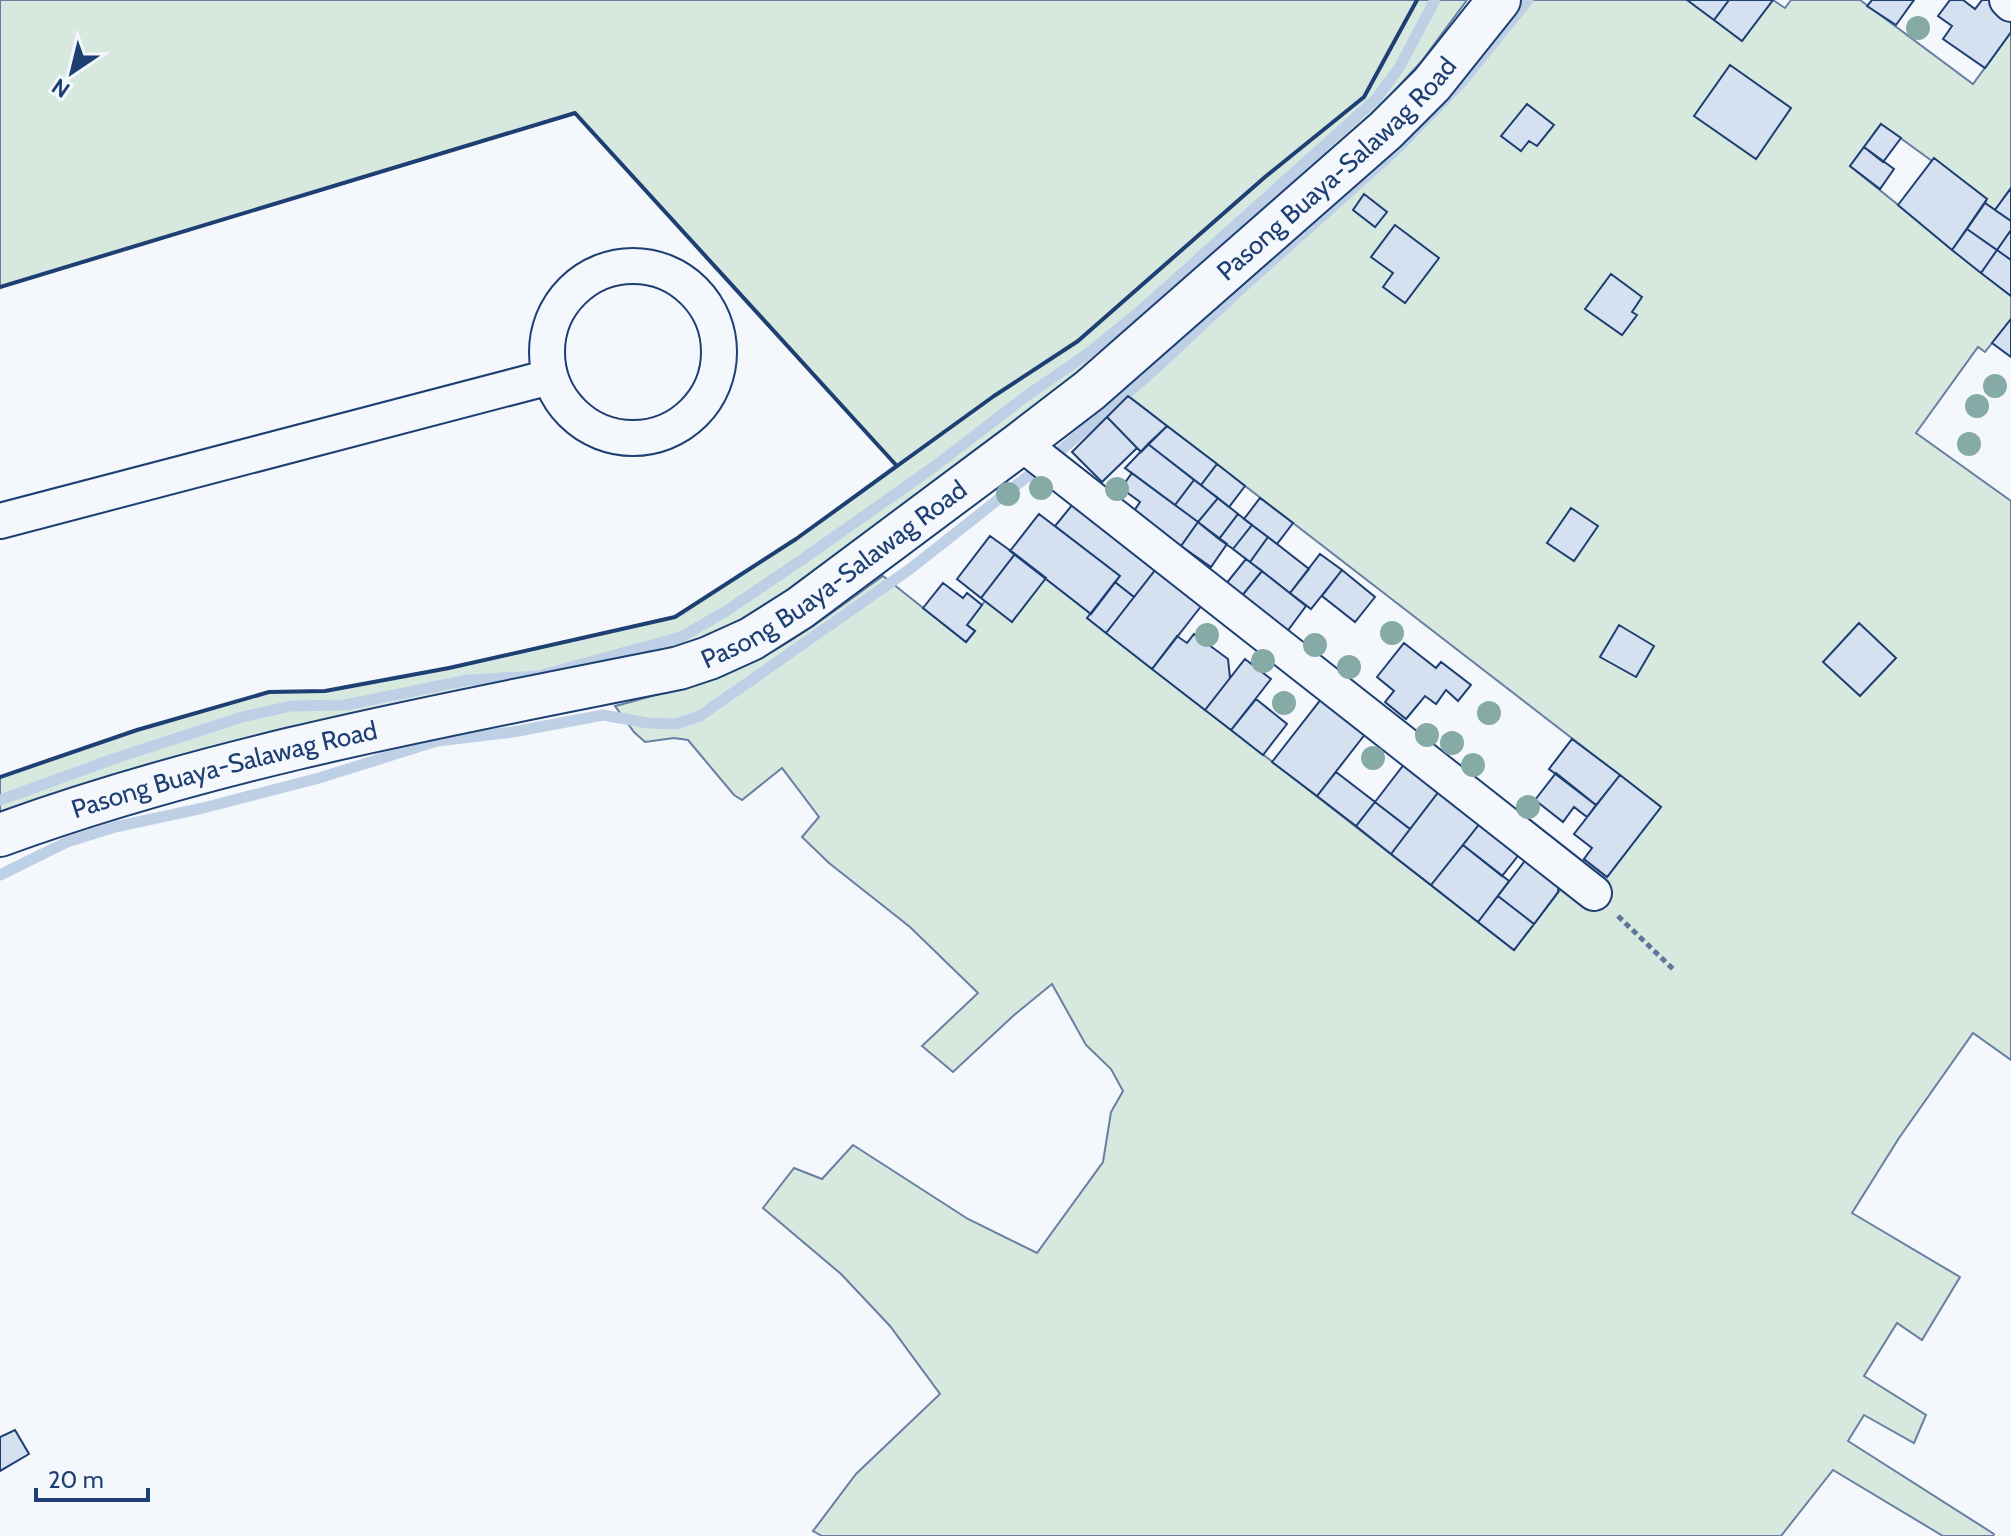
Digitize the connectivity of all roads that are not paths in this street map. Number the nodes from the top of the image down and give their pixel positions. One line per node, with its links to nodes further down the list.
1 (1499, 0): 3 (street, Pasong Buaya-Salawag Road)
2 (550, 377): 2 (street); 4 (street)
3 (1021, 443): 5 (street, Pasong Buaya-Salawag Road); 6 (street)
4 (0, 521)
5 (0, 835)
6 (1594, 893)

